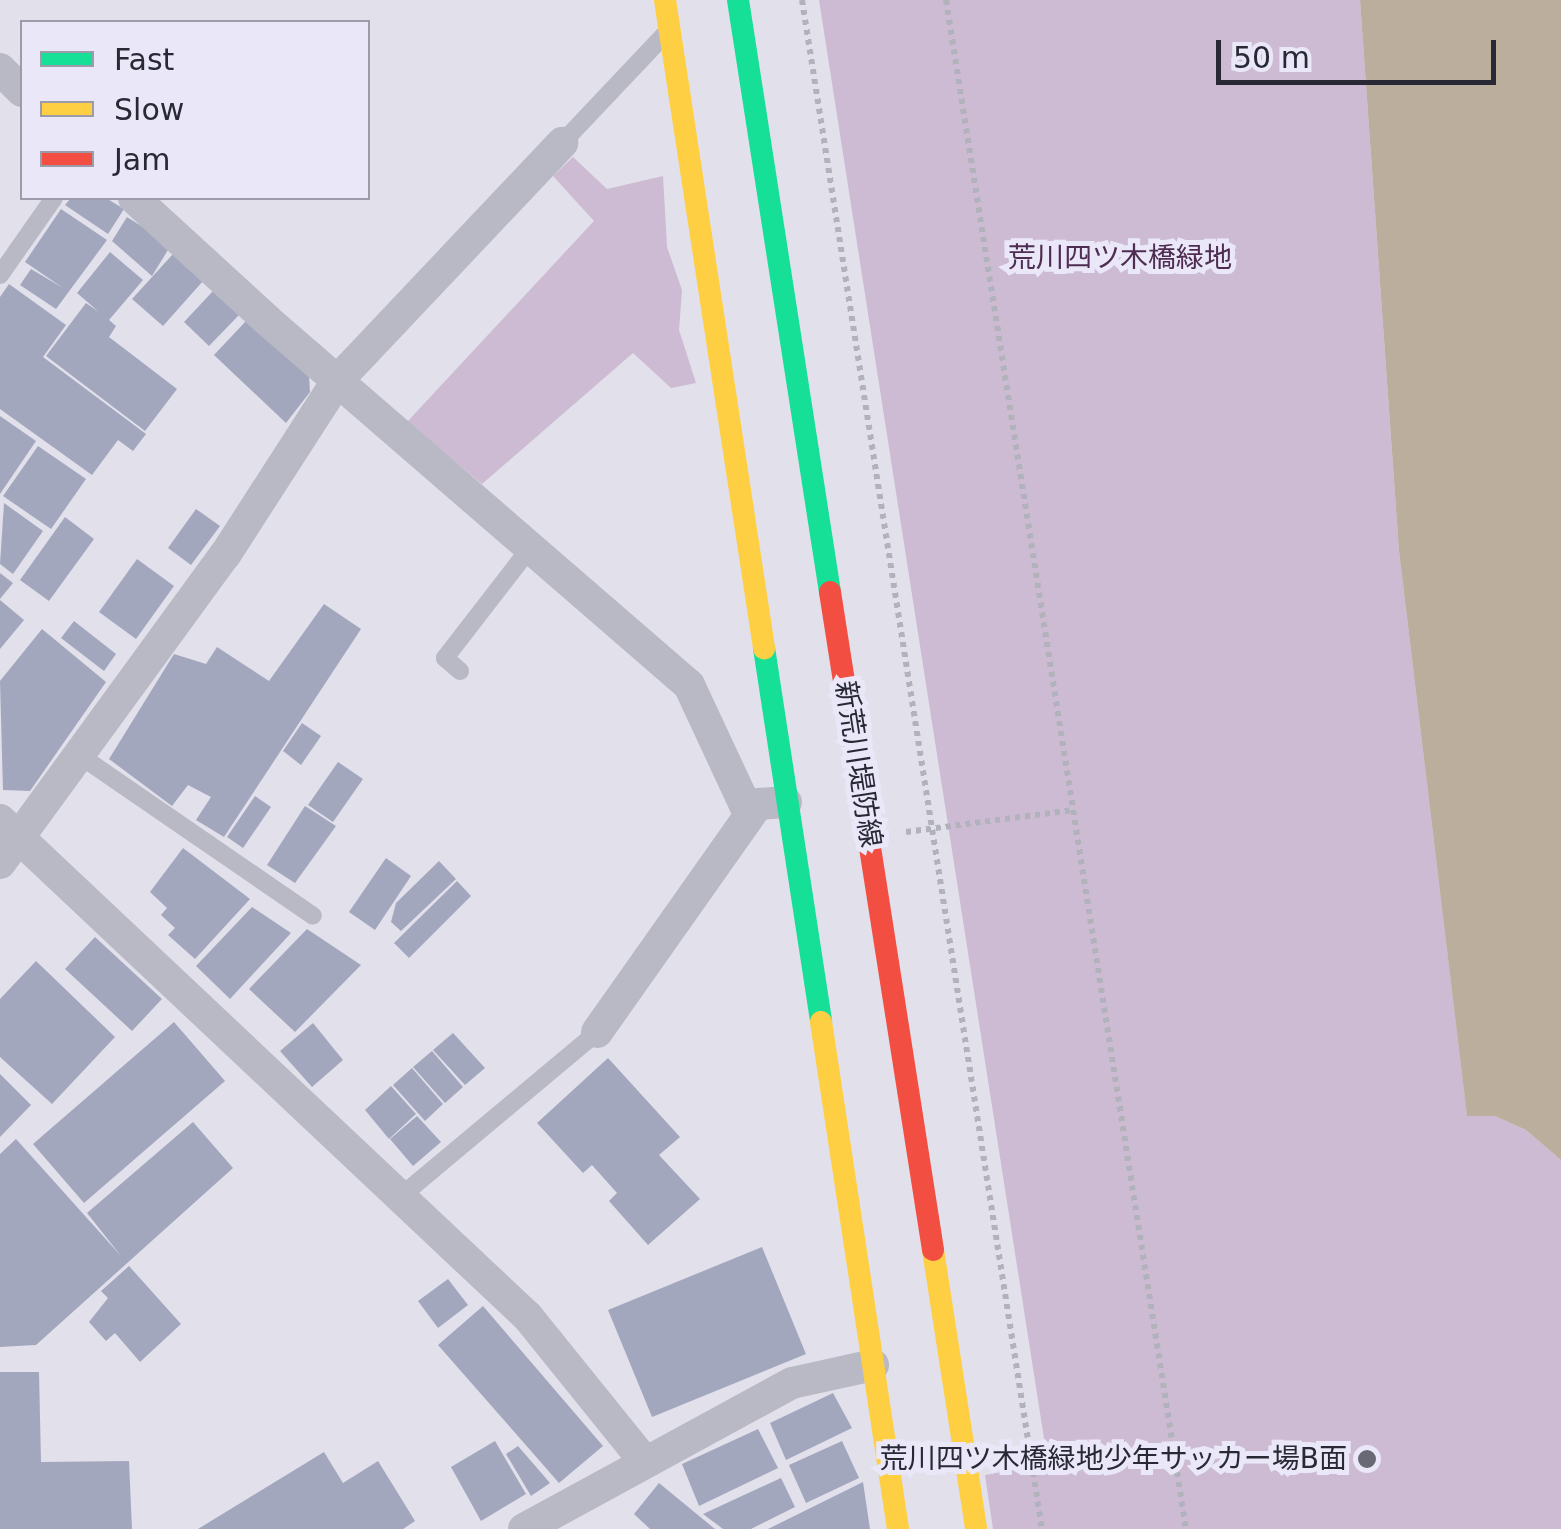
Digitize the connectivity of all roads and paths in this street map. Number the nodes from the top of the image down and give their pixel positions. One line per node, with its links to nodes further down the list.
1 (665, 0): 5 (main road)
2 (738, 0): 28 (main road, 新荒川堤防線)
3 (802, 0): 18 (path)
4 (946, 0): 17 (path)
5 (670, 29): 8 (lane); 16 (main road)
6 (0, 70): 7 (street)
7 (20, 89)
8 (562, 142): 12 (street)
9 (53, 200): 11 (lane)
10 (136, 200): 12 (street)
11 (0, 274)
12 (337, 381): 13 (street); 15 (street)
13 (530, 548): 14 (lane); 16 (street)
14 (460, 671)
15 (82, 757): 20 (street); 21 (lane)
16 (771, 805): 22 (street); 24 (main road)
17 (1074, 810): 18 (path); 30 (path)
18 (932, 827): 19 (path); 29 (path)
19 (914, 830)
20 (7, 841): 23 (street)
21 (313, 916)
22 (597, 1032): 23 (lane)
23 (400, 1198): 25 (street)
24 (873, 1365): 25 (street); 27 (main road)
25 (645, 1462): 26 (street)
26 (524, 1529)
27 (898, 1529)
28 (976, 1529)
29 (1042, 1529)
30 (1186, 1529)

